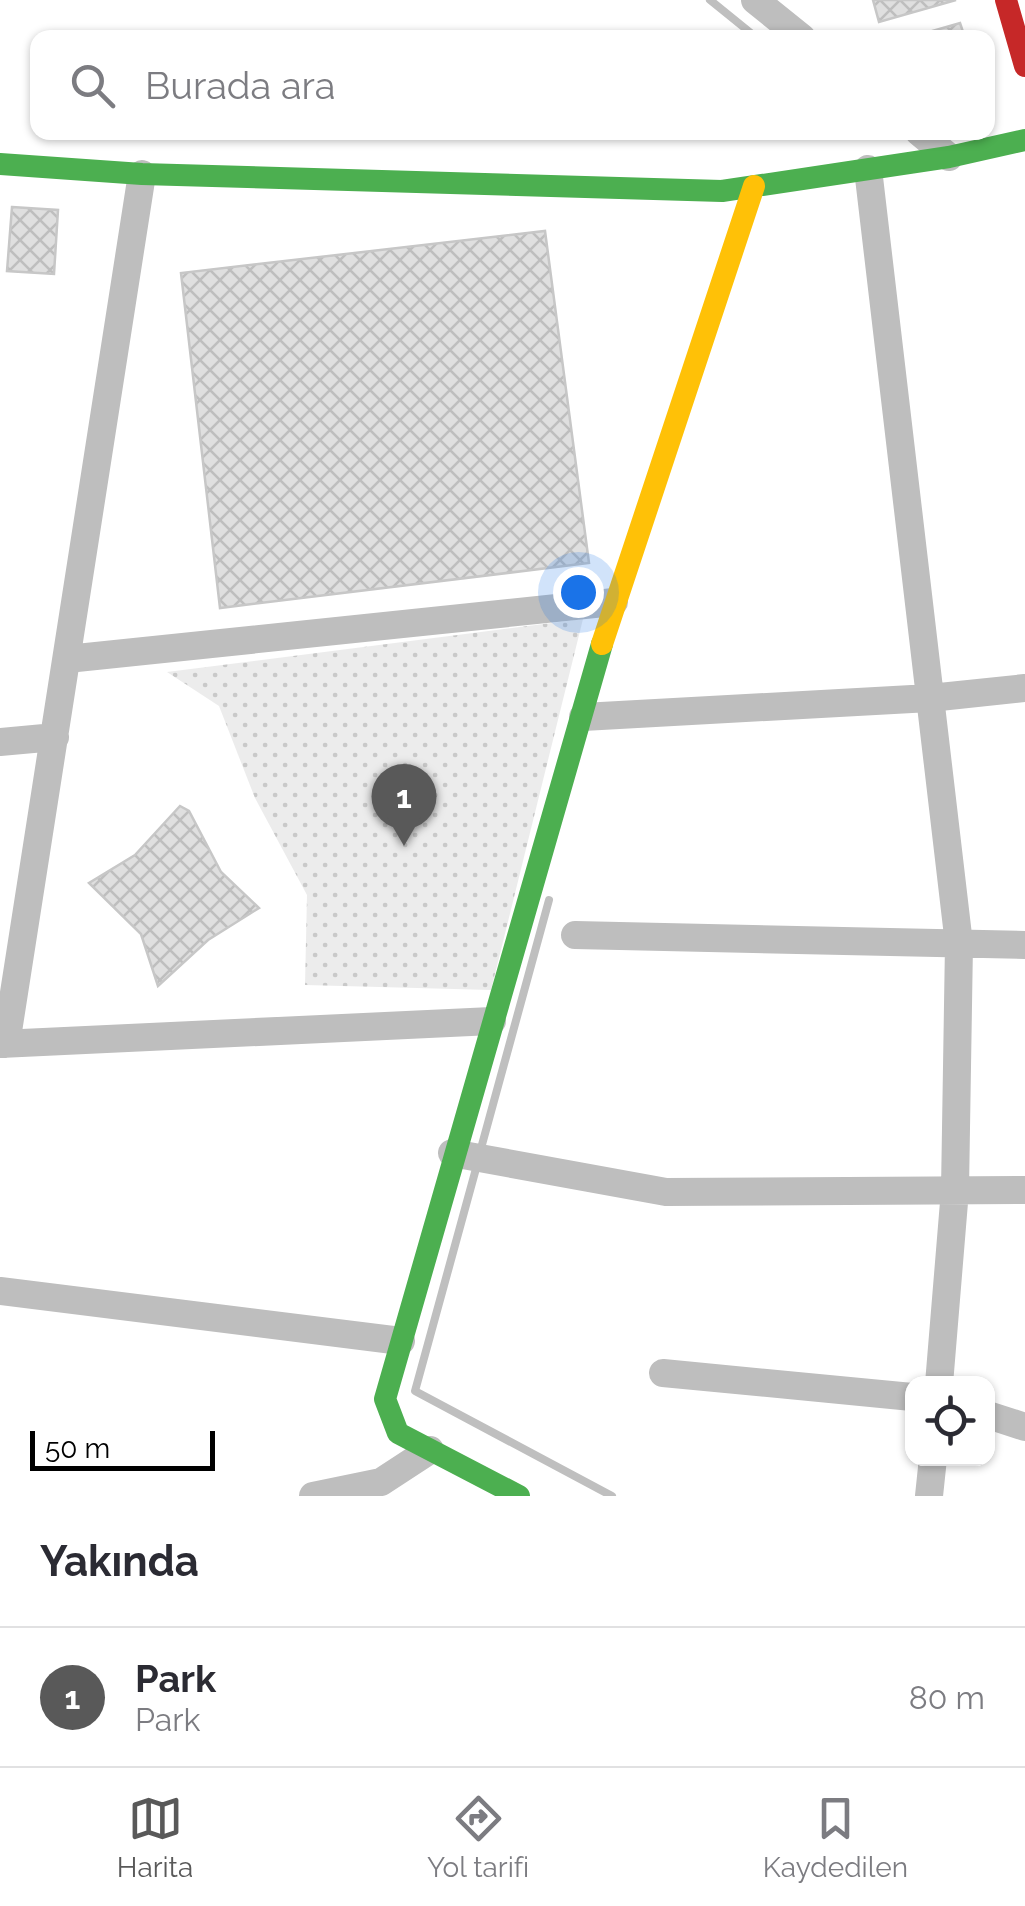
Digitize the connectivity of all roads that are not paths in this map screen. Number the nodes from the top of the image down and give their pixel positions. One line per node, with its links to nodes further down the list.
1 (755, 0): 3 (street)
2 (1006, 0): 4 (street)
3 (792, 30)
4 (1025, 66)
5 (929, 140): 7 (street)
6 (1025, 140): 7 (street)
7 (949, 157): 9 (street)
8 (0, 164): 10 (street)
9 (868, 169): 11 (street); 15 (street)
10 (142, 174): 11 (street); 13 (street)
11 (754, 186): 12 (street)
12 (614, 602): 13 (street); 16 (street)
13 (66, 659): 17 (street)
14 (1025, 688): 15 (street)
15 (930, 698): 16 (street); 20 (street)
16 (583, 716): 22 (street)
17 (54, 737): 18 (street); 23 (street)
18 (0, 742)
19 (575, 934): 20 (street)
20 (959, 944): 21 (street); 25 (street)
21 (1025, 945)
22 (492, 1021): 23 (street); 24 (street)
23 (3, 1044)
24 (470, 1156): 25 (street); 28 (street)
25 (955, 1190): 26 (street); 30 (street)
26 (1025, 1190)
27 (0, 1290): 28 (street)
28 (401, 1341): 34 (street)
29 (663, 1372): 31 (street)
30 (940, 1376)
31 (905, 1396)
32 (995, 1417): 33 (street)
33 (1025, 1427)
34 (430, 1450): 36 (street); 37 (street)
35 (932, 1466): 39 (street)
36 (474, 1484): 38 (street)
37 (312, 1496)
38 (519, 1496)
39 (930, 1496)

